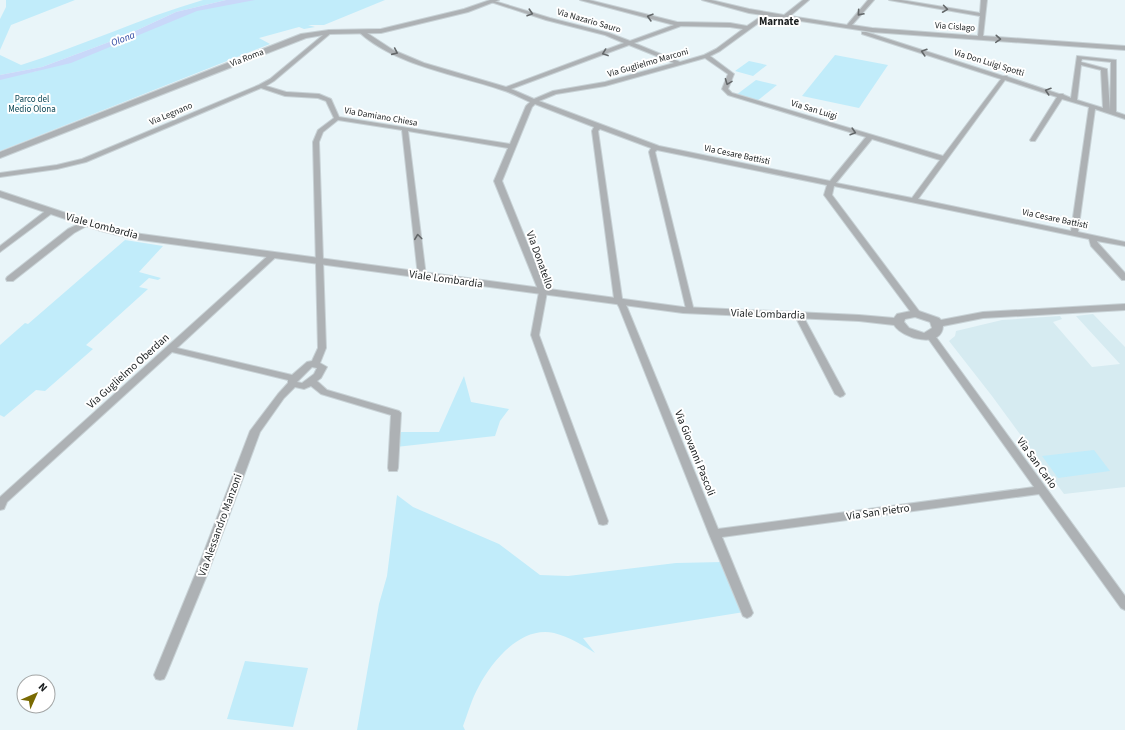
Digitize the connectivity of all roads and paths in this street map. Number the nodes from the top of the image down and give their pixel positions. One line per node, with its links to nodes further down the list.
1 (583, 0): 14 (street, one-way to 1)
2 (705, 0): 8 (street)
3 (806, 0): 11 (street)
4 (871, 0): 15 (street, one-way to 15)
5 (892, 0): 10 (street, one-way to 10)
6 (984, 0): 10 (street)
7 (494, 1): 18 (street, Via Roma); 21 (street, Via Nazario Sauro, one-way to 21)
8 (750, 11): 9 (street); 12 (street)
9 (767, 14): 11 (street); 13 (street, Via Guglielmo Marconi)
10 (982, 14): 20 (street)
11 (785, 16): 15 (street)
12 (747, 19): 13 (street); 16 (street)
13 (757, 21): 16 (street, Via Guglielmo Marconi)
14 (681, 24): 16 (street); 21 (street)
15 (848, 27): 19 (street, Via Don Luigi Spotti)
16 (748, 28): 23 (street, Via Guglielmo Marconi)
17 (329, 32): 18 (street, Via Roma); 27 (street, Via Legnano); 43 (street, Via Roma)
18 (362, 32): 28 (street, Via Cesare Battisti, one-way to 28)
19 (871, 32): 20 (street, Via Cislago); 26 (street, Via Don Luigi Spotti, one-way to 19)
20 (980, 38): 22 (street, Via Cislago, one-way to 22)
21 (631, 44): 24 (street, Via Nazario Sauro); 28 (street, one-way to 28)
22 (1125, 48)
23 (706, 56): 24 (street, Via Guglielmo Marconi); 39 (street, Via San Luigi, one-way to 39)
24 (678, 63): 31 (street, Via Guglielmo Marconi)
25 (1078, 63): 30 (street); 33 (street); 34 (street)
26 (1005, 77): 29 (street, Via Don Luigi Spotti, one-way to 26); 44 (street)
27 (261, 86): 36 (street, Via Damiano Chiesa); 45 (street, Via Legnano)
28 (506, 89): 31 (street, Via Cesare Battisti)
29 (1061, 95): 30 (street, Via Don Luigi Spotti); 40 (street)
30 (1074, 100): 32 (street, Via Don Luigi Spotti)
31 (534, 101): 37 (street, Via Cesare Battisti); 41 (street, Via Donatello)
32 (1092, 106): 33 (street, Via Don Luigi Spotti); 51 (street)
33 (1106, 110): 34 (street, Via Don Luigi Spotti)
34 (1113, 113): 35 (street, Via Don Luigi Spotti)
35 (1125, 117)
36 (337, 118): 38 (street, Via Damiano Chiesa); 56 (street)
37 (598, 126): 42 (street, Via Cesare Battisti); 61 (street, Via Giovanni Pascoli)
38 (406, 130): 41 (street, Via Damiano Chiesa); 57 (street, one-way to 38)
39 (870, 137): 44 (street, Via San Luigi); 46 (street)
40 (1033, 140)
41 (511, 146): 60 (street, Via Donatello)
42 (655, 147): 46 (street, Via Cesare Battisti); 63 (street)
43 (2, 154)
44 (944, 159): 48 (street)
45 (1, 175)
46 (831, 184): 48 (street, Via Cesare Battisti); 64 (street)
47 (0, 194): 49 (street, Viale Lombardia)
48 (913, 201): 51 (street, Via Cesare Battisti)
49 (51, 211): 50 (street, Viale Lombardia); 54 (street)
50 (88, 223): 55 (street, Viale Lombardia); 59 (street)
51 (1074, 233): 52 (street, Via Cesare Battisti)
52 (1092, 237): 53 (street, Via Cesare Battisti); 58 (street)
53 (1125, 244)
54 (0, 250)
55 (274, 255): 56 (street, Viale Lombardia); 69 (street, Via Guglielmo Oberdan)
56 (320, 261): 57 (street, Viale Lombardia); 70 (street)
57 (422, 276): 60 (street, Viale Lombardia)
58 (1125, 278)
59 (10, 279)
60 (543, 292): 61 (street, Viale Lombardia); 77 (street, Via Donatello)
61 (620, 302): 63 (street, Viale Lombardia); 78 (street, Via Giovanni Pascoli)
62 (1125, 307): 67 (street)
63 (690, 311): 65 (street, Viale Lombardia)
64 (916, 313): 66 (street); 67 (street)
65 (798, 316): 66 (street, Viale Lombardia); 73 (street)
66 (898, 322): 68 (street)
67 (937, 324): 68 (street)
68 (930, 335): 75 (street, Via San Carlo)
69 (170, 349): 71 (street); 76 (street, Via Guglielmo Oberdan)
70 (315, 364): 71 (street, Via Alessandro Manzoni); 72 (street)
71 (294, 381): 72 (street); 81 (street, Via Alessandro Manzoni)
72 (312, 382): 74 (street)
73 (840, 394)
74 (393, 468)
75 (1042, 490): 78 (street, Via San Pietro); 79 (street, Via San Carlo)
76 (0, 506)
77 (603, 521)
78 (714, 534): 80 (street, Via Giovanni Pascoli)
79 (1125, 605)
80 (747, 613)
81 (160, 675)

